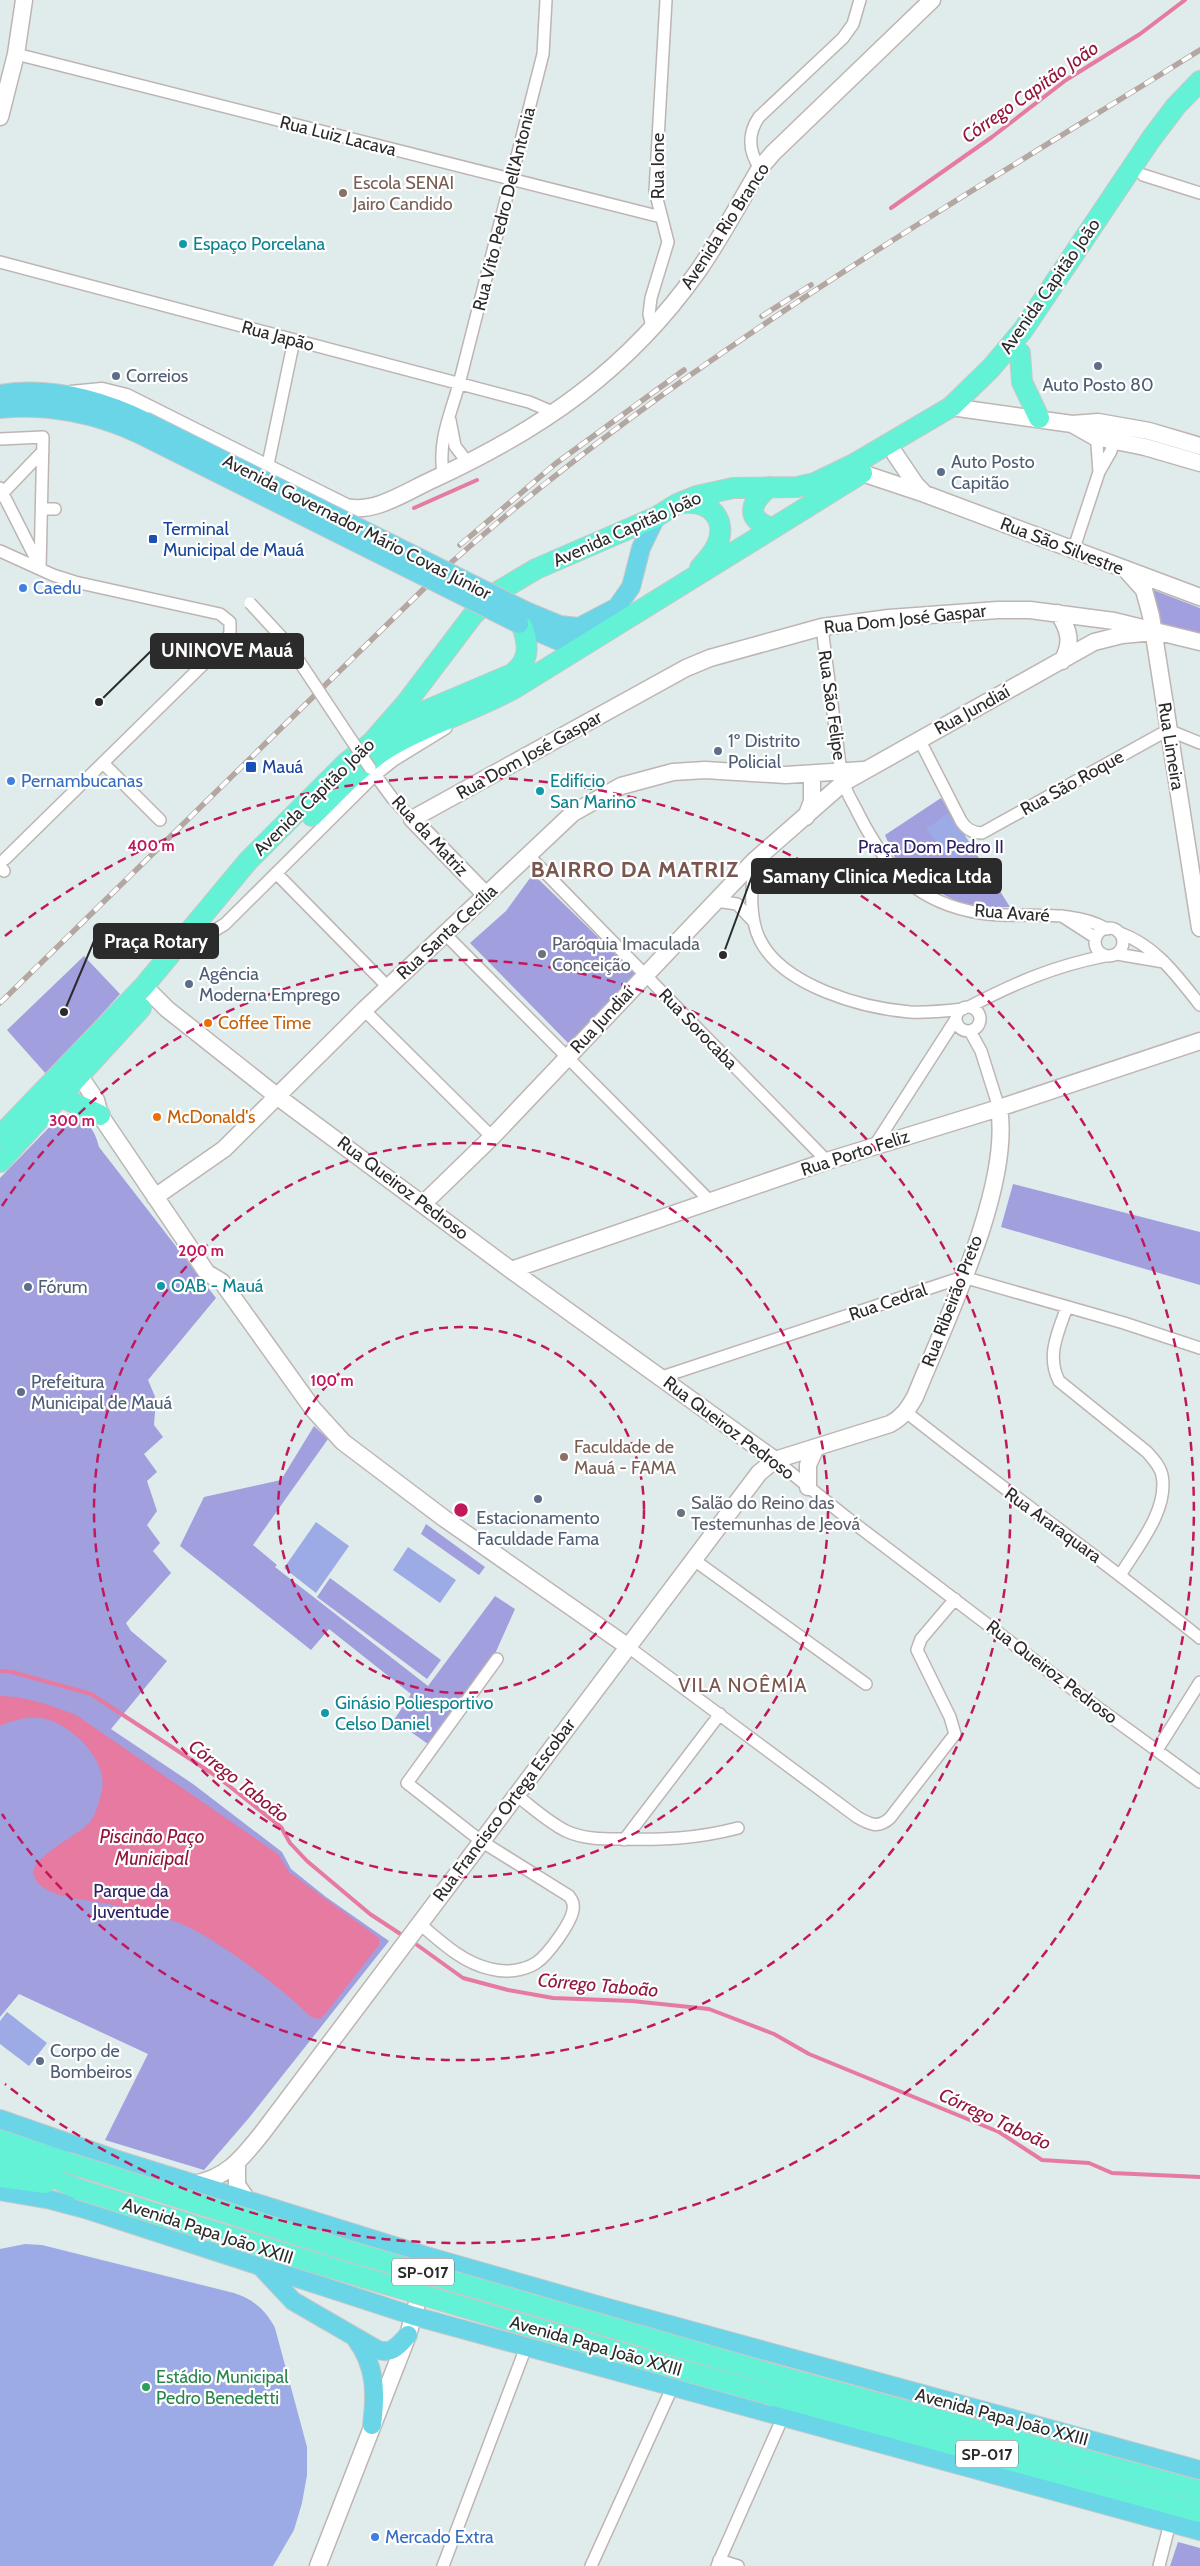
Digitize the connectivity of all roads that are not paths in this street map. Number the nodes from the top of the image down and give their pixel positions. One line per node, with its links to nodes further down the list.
1 (24, 0): 6 (street)
2 (546, 0): 12 (street, Rua Vito Pedro Dell'Antonia)
3 (666, 0): 14 (street, Rua Ione)
4 (860, 0): 10 (street)
5 (932, 0): 10 (street, Avenida Rio Branco)
6 (16, 54): 9 (street); 12 (street, Rua Luiz Lacava)
7 (1200, 81): 22 (highway, Avenida Capitão João)
8 (1200, 99): 11 (highway, Avenida Capitão João)
9 (0, 113)
10 (760, 168): 16 (street, Avenida Rio Branco)
11 (1143, 175): 13 (street); 18 (highway, Avenida Capitão João)
12 (510, 180): 14 (street, Rua Luiz Lacava); 19 (street, Rua Vito Pedro Dell'Antonia)
13 (1200, 193)
14 (661, 217): 16 (street, Rua Ione)
15 (0, 262): 17 (street, Rua Japão)
16 (652, 327): 24 (street, Avenida Rio Branco)
17 (294, 340): 19 (street, Rua Japão); 37 (street)
18 (1020, 353): 22 (highway, Avenida Capitão João); 26 (highway)
19 (459, 384): 24 (street, Rua Japão); 25 (street, Rua Vito Pedro Dell'Antonia)
20 (0, 394): 21 (main road, Avenida Governador Mário Covas Júnior)
21 (61, 395): 27 (main road, Avenida Governador Mário Covas Júnior); 37 (street)
22 (959, 408): 26 (street); 33 (highway, Avenida Capitão João); 41 (highway, Avenida Capitão João)
23 (0, 409): 27 (main road, Avenida Governador Mário Covas Júnior)
24 (555, 413): 36 (street, Avenida Rio Branco)
25 (450, 416): 36 (street, Rua Vito Pedro Dell'Antonia); 40 (street, Rua Vito Pedro Dell'Antonia)
26 (1039, 418): 28 (street)
27 (142, 428): 58 (main road, Avenida Governador Mário Covas Júnior, bridge)
28 (1097, 430): 29 (street); 38 (street)
29 (1115, 433): 31 (street); 35 (street); 38 (street)
30 (0, 439): 32 (street)
31 (1200, 446)
32 (43, 453): 34 (street); 42 (street); 45 (street)
33 (895, 454): 39 (highway, Avenida Capitão João); 43 (street, Rua São Silvestre)
34 (55, 455)
35 (1200, 462)
36 (468, 464): 40 (street, Avenida Rio Branco)
37 (266, 469): 40 (street, Avenida Rio Branco)
38 (1100, 472): 50 (street)
39 (862, 473): 43 (street, Rua São Silvestre); 48 (highway, Avenida Capitão João)
40 (443, 474)
41 (769, 487): 44 (highway, Avenida Capitão João); 48 (highway)
42 (1, 493): 52 (street)
43 (925, 494): 50 (street, Rua São Silvestre)
44 (677, 504): 47 (highway, Avenida Capitão João); 51 (highway)
45 (42, 509): 46 (street); 52 (street)
46 (54, 509)
47 (656, 517): 51 (highway); 58 (main road, Avenida Governador Mário Covas Júnior); 67 (highway, Avenida Capitão João)
48 (771, 528): 53 (highway, Avenida Capitão João)
49 (0, 551): 52 (street)
50 (1073, 551): 54 (street, Rua São Silvestre)
51 (710, 555): 53 (highway)
52 (40, 569): 69 (street)
53 (686, 582): 62 (highway, Avenida Capitão João)
54 (1151, 586): 55 (street, Rua São Silvestre); 60 (street, Rua Limeira)
55 (1200, 597)
56 (250, 603): 70 (street, Rua da Matriz, bridge)
57 (1058, 613): 59 (street, Rua Dom José Gaspar); 60 (street, Rua Dom José Gaspar); 63 (street)
58 (522, 620): 62 (main road, Avenida Governador Mário Covas Júnior); 67 (highway)
59 (822, 627): 72 (street, Rua São Felipe); 74 (street, Rua Dom José Gaspar)
60 (1154, 632): 61 (street, Rua Dom José Gaspar); 63 (street, Rua Jundiaí); 65 (street, Rua Limeira)
61 (1200, 642)
62 (586, 644): 64 (highway, Avenida Capitão João)
63 (1062, 661): 66 (street, Rua Jundiaí)
64 (484, 705): 70 (street); 90 (highway, Avenida Capitão João)
65 (1168, 730): 66 (street, Rua São Roque); 68 (street); 85 (street, Rua Limeira)
66 (919, 739): 72 (street, Rua Jundiaí)
67 (372, 742): 96 (highway, Avenida Capitão João)
68 (1200, 743)
69 (103, 763): 76 (street); 79 (street)
70 (373, 772): 74 (street, Rua da Matriz); 80 (street)
71 (786, 775): 72 (street, Rua Santa Cecília); 73 (street, Rua Santa Cecília); 77 (street, Rua Santa Cecília)
72 (842, 777): 73 (street, Rua Santa Cecília); 75 (street, Rua Jundiaí); 83 (street, Rua Avaré)
73 (812, 782): 75 (street)
74 (412, 818): 81 (street, Rua da Matriz)
75 (805, 819): 78 (street, Rua Jundiaí)
76 (160, 820)
77 (528, 855): 81 (street, Rua Santa Cecília); 94 (street, Rua Sorocaba)
78 (754, 861): 82 (street, Rua Jundiaí); 84 (street)
79 (2, 863)
80 (276, 873): 90 (street); 95 (street)
81 (486, 895): 88 (street, Rua Santa Cecília)
82 (716, 900): 84 (street); 94 (street, Rua Jundiaí)
83 (1062, 916): 86 (street, Rua Avaré); 89 (street, Rua Avaré)
84 (754, 922): 99 (street)
85 (1200, 928)
86 (1107, 929): 87 (street); 89 (street)
87 (1120, 933): 91 (street); 93 (street)
88 (445, 934): 95 (street, Rua Santa Cecília); 105 (street)
89 (1096, 940): 91 (street); 92 (street)
90 (198, 941): 96 (highway, Avenida Capitão João)
91 (1111, 955): 92 (street); 93 (street)
92 (1079, 961): 97 (street)
93 (1164, 962): 98 (street)
94 (645, 975): 105 (street, Rua Jundiaí); 114 (street, Rua Sorocaba)
95 (388, 987): 100 (street, Rua Santa Cecília)
96 (149, 990): 106 (highway); 106 (highway); 108 (street, Rua Queiroz Pedroso)
97 (998, 992): 99 (street); 102 (street)
98 (1200, 1005)
99 (966, 1008): 101 (street); 102 (street)
100 (364, 1010): 108 (street, Rua Santa Cecília); 112 (street)
101 (956, 1019): 102 (street); 104 (street)
102 (973, 1026): 104 (street); 109 (street, Rua Ribeirão Preto)
103 (1200, 1041): 109 (street, Rua Porto Feliz)
104 (938, 1046): 113 (street)
105 (566, 1059): 112 (street, Rua Jundiaí); 117 (street)
106 (75, 1069): 107 (highway); 110 (street); 111 (highway)
107 (61, 1097): 110 (highway); 115 (highway)
108 (278, 1097): 116 (street, Rua Santa Cecília); 118 (street, Rua Queiroz Pedroso)
109 (999, 1108): 113 (street, Rua Porto Feliz); 120 (street, Rua Ribeirão Preto)
110 (100, 1115): 116 (street)
111 (0, 1136)
112 (492, 1136): 118 (street, Rua Jundiaí)
113 (875, 1145): 114 (street, Rua Porto Feliz)
114 (827, 1161): 117 (street, Rua Porto Feliz)
115 (0, 1162)
116 (155, 1196): 132 (street)
117 (710, 1201): 119 (street, Rua Porto Feliz)
118 (423, 1204): 119 (street, Rua Queiroz Pedroso)
119 (511, 1270): 123 (street, Rua Queiroz Pedroso)
120 (963, 1277): 121 (street); 123 (street, Rua Cedral); 124 (street, Rua Ribeirão Preto)
121 (1067, 1306): 122 (street); 129 (street)
122 (1200, 1348)
123 (662, 1377): 126 (street, Rua Queiroz Pedroso)
124 (906, 1412): 125 (street, Rua Ribeirão Preto); 129 (street, Rua Araraquara)
125 (816, 1447): 126 (street, Rua Ribeirão Preto); 127 (street)
126 (775, 1460): 127 (street, Rua Queiroz Pedroso); 128 (street, Rua Francisco Ortega Escobar)
127 (808, 1487): 130 (street, Rua Queiroz Pedroso)
128 (694, 1560): 132 (street, Rua Francisco Ortega Escobar); 135 (street)
129 (1121, 1574): 131 (street, Rua Araraquara)
130 (955, 1599): 136 (street); 137 (street, Rua Queiroz Pedroso)
131 (1200, 1638)
132 (627, 1646): 136 (street); 139 (street, Rua Francisco Ortega Escobar)
133 (497, 1659): 142 (street)
134 (1200, 1682): 137 (street)
135 (866, 1684)
136 (720, 1714): 141 (street)
137 (1157, 1750): 138 (street, Rua Queiroz Pedroso)
138 (1200, 1782)
139 (516, 1795): 141 (street); 142 (street, Rua Francisco Ortega Escobar)
140 (738, 1828): 141 (street)
141 (624, 1840)
142 (481, 1841): 143 (street, Rua Francisco Ortega Escobar); 143 (street)
143 (417, 1929): 147 (street, Rua Francisco Ortega Escobar)
144 (0, 2119): 149 (main road, Avenida Papa João XXIII)
145 (0, 2140): 163 (highway, Avenida Papa João XXIII / SP-017, bridge)
146 (0, 2158): 150 (highway, Avenida Papa João XXIII / SP-017)
147 (237, 2164): 149 (street, Rua Francisco Ortega Escobar); 152 (street)
148 (0, 2177): 150 (highway)
149 (192, 2184): 152 (main road, Avenida Papa João XXIII)
150 (78, 2189): 164 (highway, Avenida Papa João XXIII / SP-017, bridge)
151 (0, 2191): 154 (main road, Avenida Papa João XXIII)
152 (248, 2201): 153 (main road, Avenida Papa João XXIII)
153 (430, 2257): 155 (street); 162 (main road, Avenida Papa João XXIII)
154 (261, 2267): 155 (main road, Avenida Papa João XXIII); 157 (main road)
155 (414, 2316): 156 (street); 158 (main road, Avenida Papa João XXIII)
156 (408, 2335): 157 (main road); 161 (street)
157 (354, 2336): 161 (main road)
158 (526, 2347): 159 (main road, Avenida Papa João XXIII); 169 (street)
159 (672, 2388): 160 (main road, Avenida Papa João XXIII); 170 (street)
160 (782, 2418): 165 (main road, Avenida Papa João XXIII); 167 (street)
161 (372, 2425): 168 (street)
162 (1200, 2470)
163 (1200, 2491)
164 (1200, 2512)
165 (1170, 2523): 166 (main road, Avenida Papa João XXIII); 172 (street)
166 (1200, 2531)
167 (718, 2563): 171 (street)
168 (318, 2566)
169 (443, 2566)
170 (591, 2566)
171 (738, 2566)
172 (1159, 2566)

